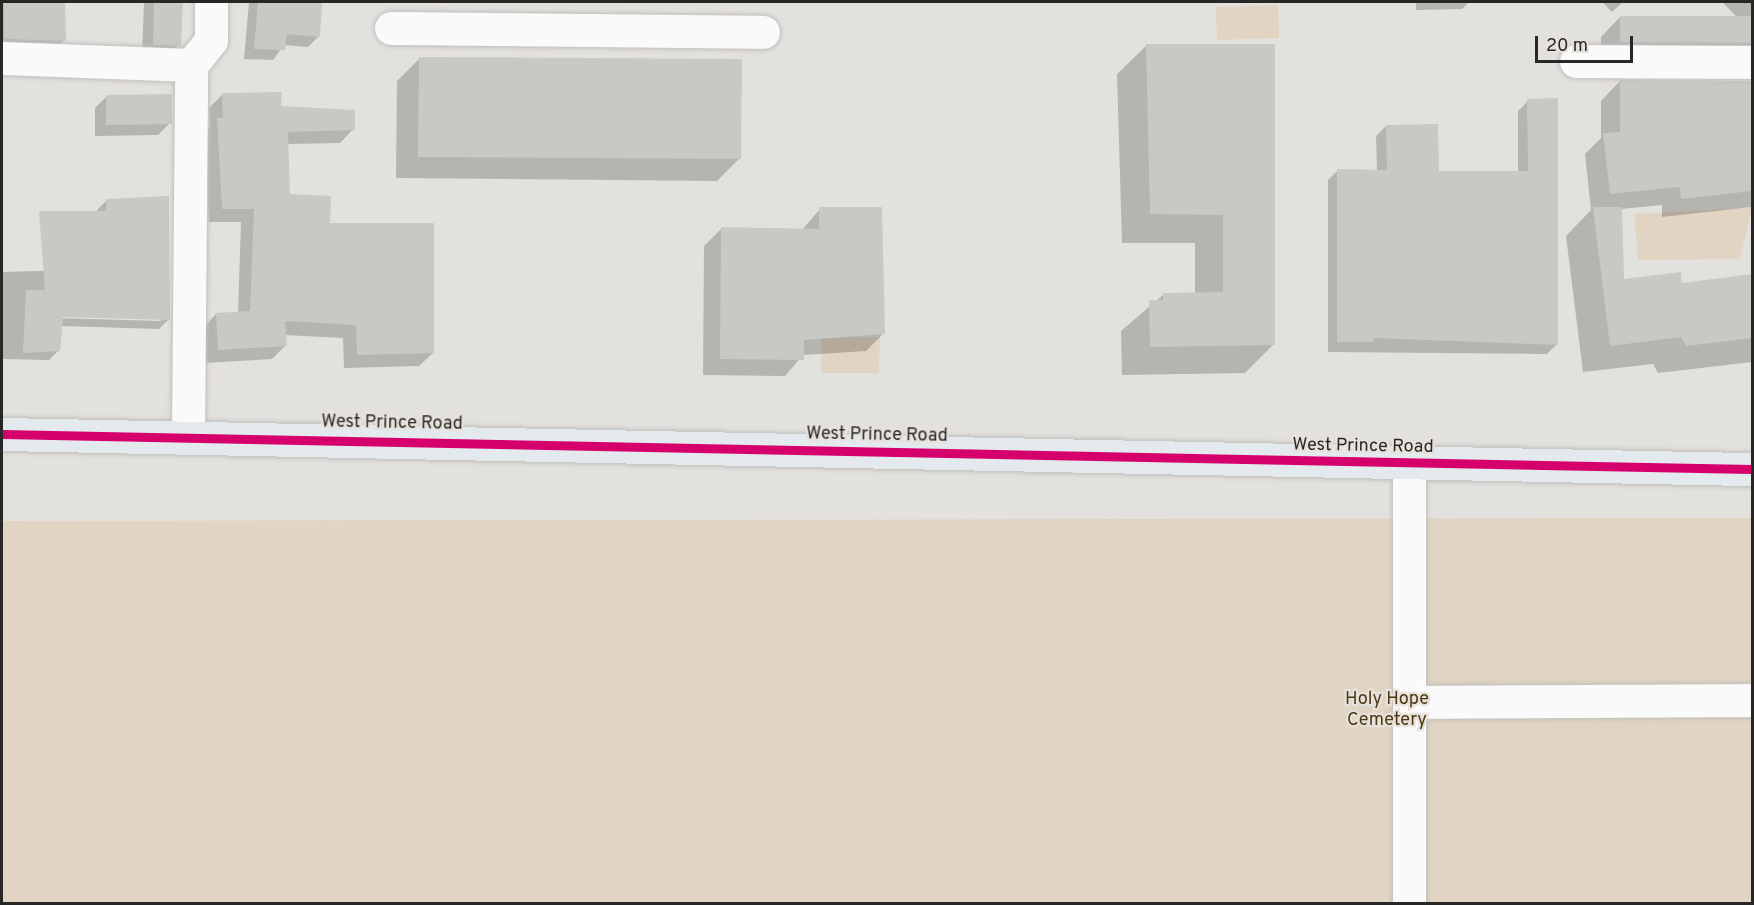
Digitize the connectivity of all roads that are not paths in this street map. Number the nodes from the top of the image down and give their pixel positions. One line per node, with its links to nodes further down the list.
1 (211, 2): 7 (lane)
2 (391, 28): 3 (lane)
3 (763, 32)
4 (2, 58): 7 (lane)
5 (1576, 61): 6 (lane)
6 (1752, 62)
7 (191, 65): 9 (lane)
8 (2, 434): 9 (main road, West Prince Road)
9 (188, 436): 10 (main road, West Prince Road)
10 (1409, 465): 11 (main road, West Prince Road); 13 (lane)
11 (1752, 469)
12 (1752, 700): 13 (lane)
13 (1409, 702): 14 (lane)
14 (1409, 903)

